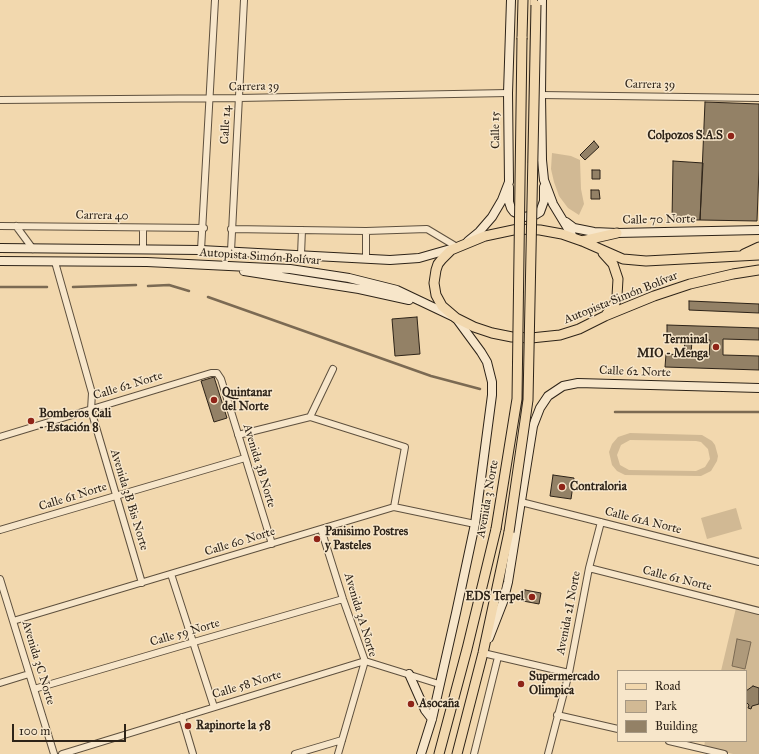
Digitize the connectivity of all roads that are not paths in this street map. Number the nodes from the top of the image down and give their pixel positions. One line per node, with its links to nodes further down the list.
1 (215, 0): 8 (street, Calle 14)
2 (244, 0): 9 (street, Calle 14)
3 (511, 0): 6 (street, Calle 15)
4 (523, 2): 26 (main road, Calle 15, bridge)
5 (538, 2): 7 (street); 70 (main road, Avenida 3 Norte, bridge)
6 (508, 93): 9 (street, Carrera 39); 13 (street, Calle 15)
7 (541, 94): 10 (street, Carrera 39); 12 (street)
8 (211, 98): 9 (street, Carrera 39); 11 (street, Carrera 39); 18 (street, Calle 14)
9 (238, 98): 19 (street, Calle 14)
10 (759, 98)
11 (0, 100)
12 (544, 180): 13 (street); 14 (street)
13 (509, 182): 27 (street, Calle 15)
14 (563, 220): 23 (street, Calle 70 Norte); 24 (street)
15 (0, 226): 16 (street, Carrera 40)
16 (16, 226): 17 (street, Carrera 40); 31 (street)
17 (143, 228): 18 (street, Carrera 40); 32 (street)
18 (204, 228): 33 (street, Calle 14)
19 (231, 229): 20 (street); 34 (street, Calle 14)
20 (302, 230): 22 (street); 35 (street)
21 (759, 230): 23 (street, Calle 70 Norte)
22 (366, 231): 27 (street); 38 (street)
23 (617, 233): 25 (main road)
24 (573, 237): 25 (main road, Autopista Simón Bolívar); 27 (main road, Autopista Simón Bolívar)
25 (582, 241): 30 (main road, Autopista Simón Bolívar)
26 (519, 243): 92 (main road, Avenida 3 Norte, bridge)
27 (460, 246): 38 (street, Autopista Simón Bolívar); 43 (main road)
28 (759, 247): 37 (main road)
29 (0, 248): 31 (street, Autopista Simón Bolívar)
30 (595, 248): 37 (main road, Autopista Simón Bolívar); 42 (main road)
31 (33, 249): 32 (street, Autopista Simón Bolívar)
32 (143, 250): 33 (street, Autopista Simón Bolívar)
33 (201, 250): 34 (street, Autopista Simón Bolívar)
34 (230, 251): 35 (street, Autopista Simón Bolívar)
35 (301, 255): 38 (street, Autopista Simón Bolívar)
36 (759, 255): 37 (main road, Autopista Simón Bolívar)
37 (741, 256)
38 (366, 258)
39 (0, 261): 40 (street, Autopista Simón Bolívar)
40 (55, 262): 43 (street, Autopista Simón Bolívar); 47 (street, Avenida 3B Bis Norte)
41 (759, 270): 42 (main road, Autopista Simón Bolívar)
42 (605, 316): 43 (main road, Autopista Simón Bolívar)
43 (456, 318): 57 (street, Avenida 3 Norte)
44 (333, 368): 48 (street)
45 (217, 374): 47 (street, Calle 62 Norte); 50 (street, Avenida 3B Norte)
46 (759, 388): 49 (street, Calle 62 Norte)
47 (91, 410): 51 (street, Calle 62 Norte); 53 (street, Avenida 3B Bis Norte)
48 (310, 417): 50 (street); 55 (street)
49 (533, 426): 54 (street, Avenida 3 Norte)
50 (238, 435): 52 (street, Avenida 3B Norte)
51 (0, 437)
52 (245, 458): 53 (street, Calle 61 Norte); 60 (street, Avenida 3B Norte)
53 (116, 495): 59 (street, Calle 61 Norte); 65 (street, Avenida 3B Bis Norte)
54 (521, 502): 56 (street, Calle 61A Norte); 70 (street, Avenida 3 Norte)
55 (394, 507): 57 (street, Calle 60 Norte); 58 (street, Calle 60 Norte)
56 (601, 522): 61 (street, Calle 61A Norte); 62 (street, Avenida 2I Norte)
57 (475, 524): 77 (street, Avenida 3 Norte)
58 (321, 529): 60 (street, Calle 60 Norte); 66 (street, Avenida 3A Norte)
59 (0, 530)
60 (272, 544): 63 (street, Calle 60 Norte)
61 (759, 562)
62 (589, 568): 67 (street, Calle 61 Norte); 73 (street, Avenida 2I Norte)
63 (171, 574): 65 (street, Calle 60 Norte); 69 (street)
64 (0, 579): 68 (street, Avenida 3C Norte)
65 (142, 583): 68 (street, Calle 60 Norte)
66 (343, 599): 69 (street, Calle 59 Norte); 72 (street, Avenida 3A Norte)
67 (759, 611)
68 (13, 621): 74 (street, Avenida 3C Norte)
69 (194, 642): 78 (street, Calle 59 Norte); 79 (street)
70 (483, 653): 71 (street); 93 (main road, Avenida 3 Norte)
71 (498, 657): 73 (street); 94 (street)
72 (365, 661): 75 (street); 79 (street, Calle 58 Norte); 84 (street, Avenida 3A Norte)
73 (569, 673): 80 (street, Avenida 2I Norte)
74 (29, 674): 76 (street); 78 (street, Avenida 3C Norte)
75 (409, 674): 77 (street); 82 (street)
76 (0, 683)
77 (439, 684): 82 (street, Avenida 3 Norte)
78 (34, 689): 86 (street, Avenida 3C Norte)
79 (214, 707): 81 (street, Calle 58 Norte)
80 (557, 715): 83 (street); 95 (street, Avenida 2I Norte)
81 (182, 717): 87 (street, Calle 58 Norte); 88 (street)
82 (432, 719): 91 (street, Avenida 3 Norte)
83 (617, 729)
84 (342, 740): 89 (street); 90 (street, Avenida 3A Norte)
85 (673, 742): 96 (street)
86 (54, 754)
87 (62, 754)
88 (193, 754)
89 (295, 754)
90 (338, 754)
91 (421, 754)
92 (439, 754)
93 (457, 754)
94 (474, 754)
95 (548, 754)
96 (724, 754)

